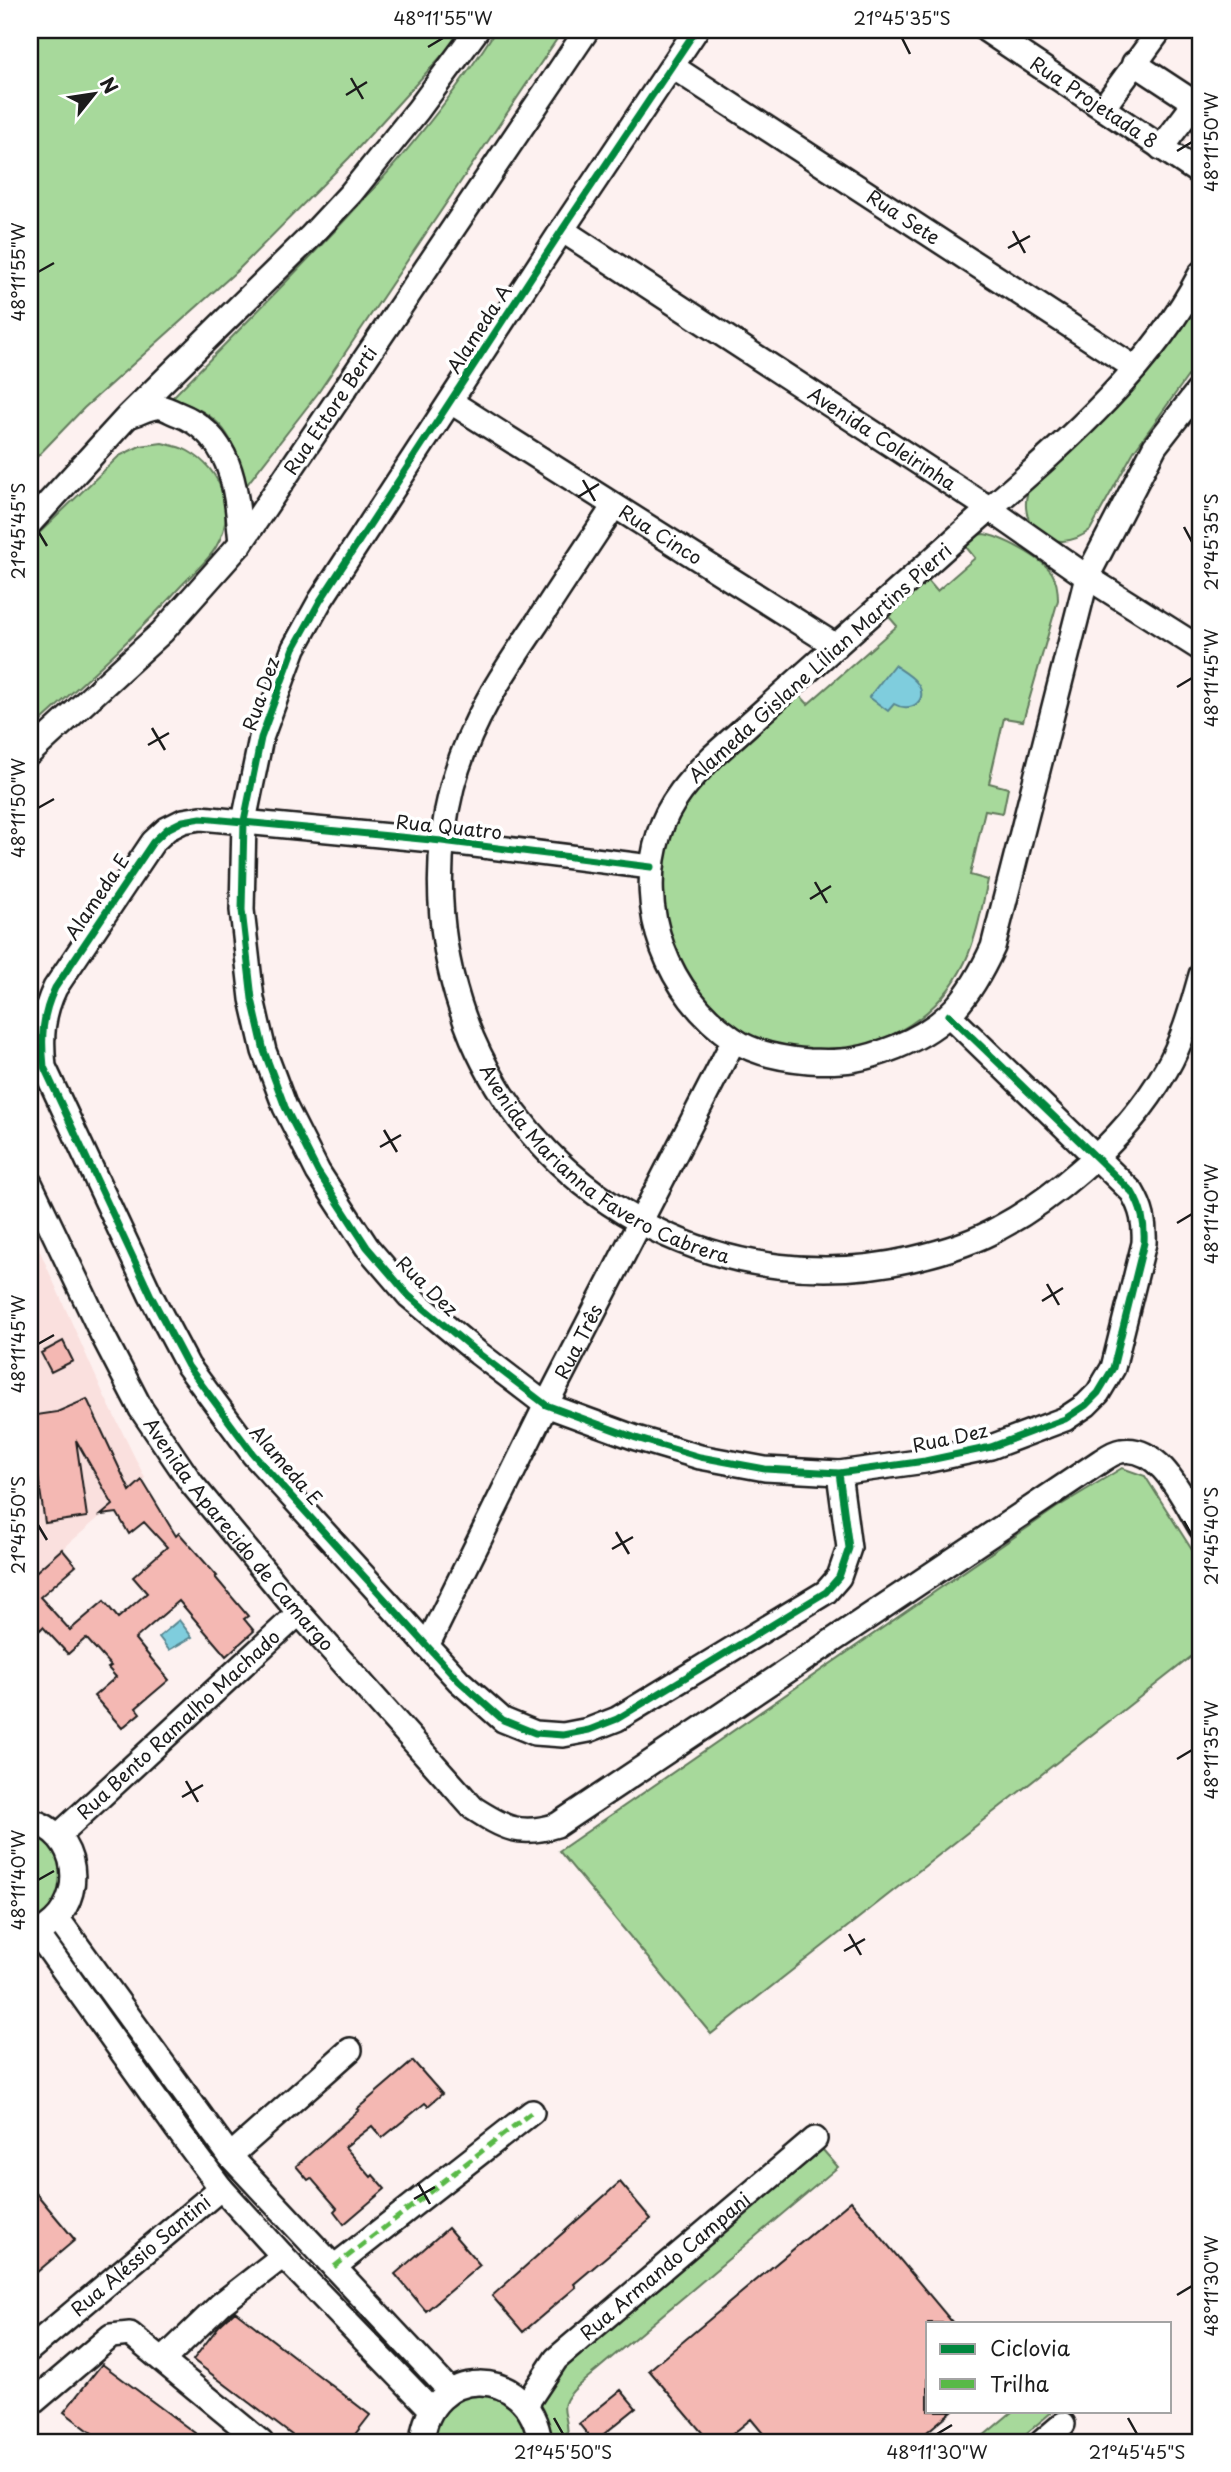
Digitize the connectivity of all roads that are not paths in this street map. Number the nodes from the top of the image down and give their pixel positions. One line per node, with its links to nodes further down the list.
1 (477, 30): 17 (street)
2 (587, 30): 21 (street, Rua Ettore Berti)
3 (696, 30): 7 (street, Alameda A)
4 (986, 30): 9 (street, Rua Projetada 8)
5 (1160, 30): 6 (street)
6 (1134, 63): 8 (street); 9 (street)
7 (673, 67): 12 (street, Alameda A); 14 (street, Rua Sete)
8 (1199, 101): 10 (street)
9 (1103, 108): 10 (street, Rua Projetada 8)
10 (1161, 148): 11 (street, Rua Projetada 8)
11 (1201, 174)
12 (562, 230): 16 (street, Alameda A); 19 (street, Avenida Coleirinha)
13 (1201, 273): 14 (street, Alameda Gislane Lílian Martins Pierri)
14 (1135, 368): 19 (street, Alameda Gislane Lílian Martins Pierri)
15 (1201, 387): 22 (street, Alameda Gislane Lílian Martins Pierri)
16 (451, 402): 18 (street, Rua Cinco); 24 (street, Alameda A)
17 (128, 416): 20 (street); 21 (street)
18 (614, 506): 23 (street, Rua Cinco); 28 (street, Avenida Marianna Favero Cabrera)
19 (990, 509): 22 (street, Avenida Coleirinha); 23 (street, Alameda Gislane Lílian Martins Pierri)
20 (30, 523)
21 (241, 543): 26 (street, Rua Ettore Berti)
22 (1087, 577): 25 (street, Avenida Coleirinha); 31 (street, Alameda Gislane Lílian Martins Pierri)
23 (836, 646): 29 (street, Alameda Gislane Lílian Martins Pierri)
24 (294, 648): 27 (street, Rua Dez)
25 (1201, 649)
26 (30, 753)
27 (244, 821): 28 (street, Rua Quatro); 36 (street, Rua Dez); 40 (street, Alameda E)
28 (442, 841): 29 (street, Rua Quatro); 35 (street, Avenida Marianna Favero Cabrera)
29 (651, 867): 32 (street, Alameda Gislane Lílian Martins Pierri)
30 (1201, 975): 33 (street, Avenida Marianna Favero Cabrera)
31 (949, 1015): 32 (street, Alameda Gislane Lílian Martins Pierri); 33 (street, Rua Dez)
32 (734, 1040): 35 (street, Rua Três)
33 (1096, 1157): 35 (street, Avenida Marianna Favero Cabrera); 37 (street, Rua Dez)
34 (30, 1183): 39 (street, Avenida Aparecido de Camargo)
35 (640, 1223): 36 (street, Rua Três)
36 (546, 1405): 37 (street, Rua Dez); 40 (street, Rua Três)
37 (839, 1473): 40 (street, Alameda E)
38 (1201, 1528): 39 (street, Avenida Aparecido de Camargo)
39 (299, 1613): 42 (street, Rua Bento Ramalho Machado)
40 (427, 1646)
41 (30, 1821): 42 (street)
42 (58, 1836): 43 (street)
43 (58, 1919): 44 (street); 48 (street)
44 (34, 1934): 49 (street)
45 (350, 2050): 48 (street)
46 (532, 2112): 51 (street)
47 (815, 2139): 55 (street, Rua Armando Campani)
48 (230, 2157): 51 (street)
49 (221, 2188): 50 (street); 52 (street, Rua Aléssio Santini)
50 (284, 2256): 53 (street); 57 (street)
51 (334, 2267): 54 (street)
52 (30, 2349)
53 (163, 2360): 56 (street); 59 (street)
54 (450, 2391): 55 (street); 57 (street)
55 (527, 2403): 61 (street)
56 (30, 2405)
57 (431, 2410): 60 (street)
58 (1063, 2424): 62 (street)
59 (261, 2442)
60 (422, 2442)
61 (540, 2442)
62 (1042, 2442)

